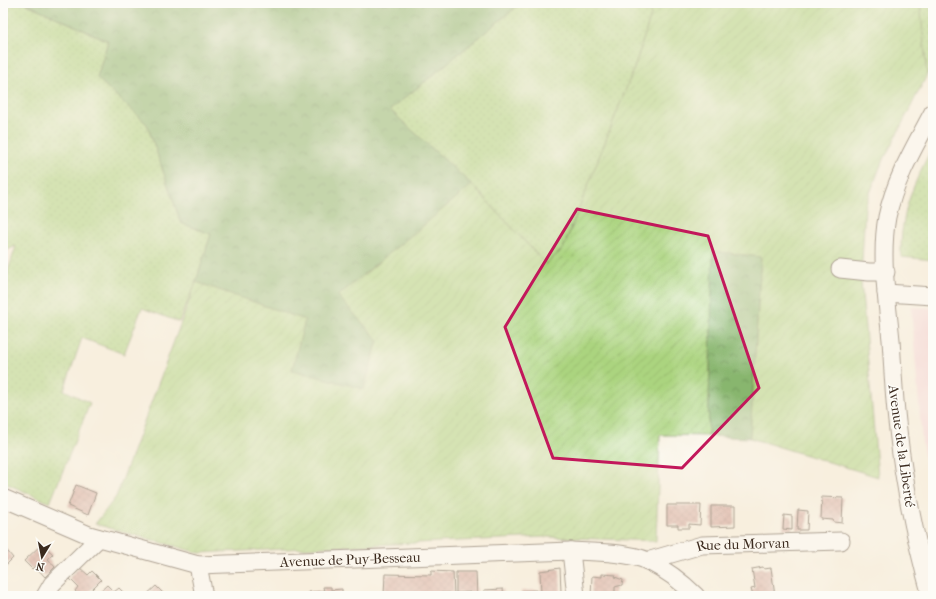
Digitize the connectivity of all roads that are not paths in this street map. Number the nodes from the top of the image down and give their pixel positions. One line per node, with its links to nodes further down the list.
1 (933, 112): 3 (street, Avenue de la Liberté)
2 (840, 269): 3 (street)
3 (886, 272): 4 (street, Avenue de la Liberté)
4 (886, 293): 5 (street); 16 (street, Avenue de la Liberté)
5 (933, 296)
6 (3, 498): 7 (street, Avenue de Puy-Besseau)
7 (99, 538): 11 (street, Avenue de Puy-Besseau); 12 (street)
8 (841, 541): 10 (street, Rue du Morvan)
9 (571, 551): 10 (street, Avenue de Puy-Besseau); 11 (street, Avenue de Puy-Besseau); 14 (street)
10 (647, 561): 15 (street, Avenue de Puy-Besseau)
11 (198, 565): 13 (street)
12 (45, 596)
13 (204, 596)
14 (576, 596)
15 (696, 596)
16 (931, 596)

